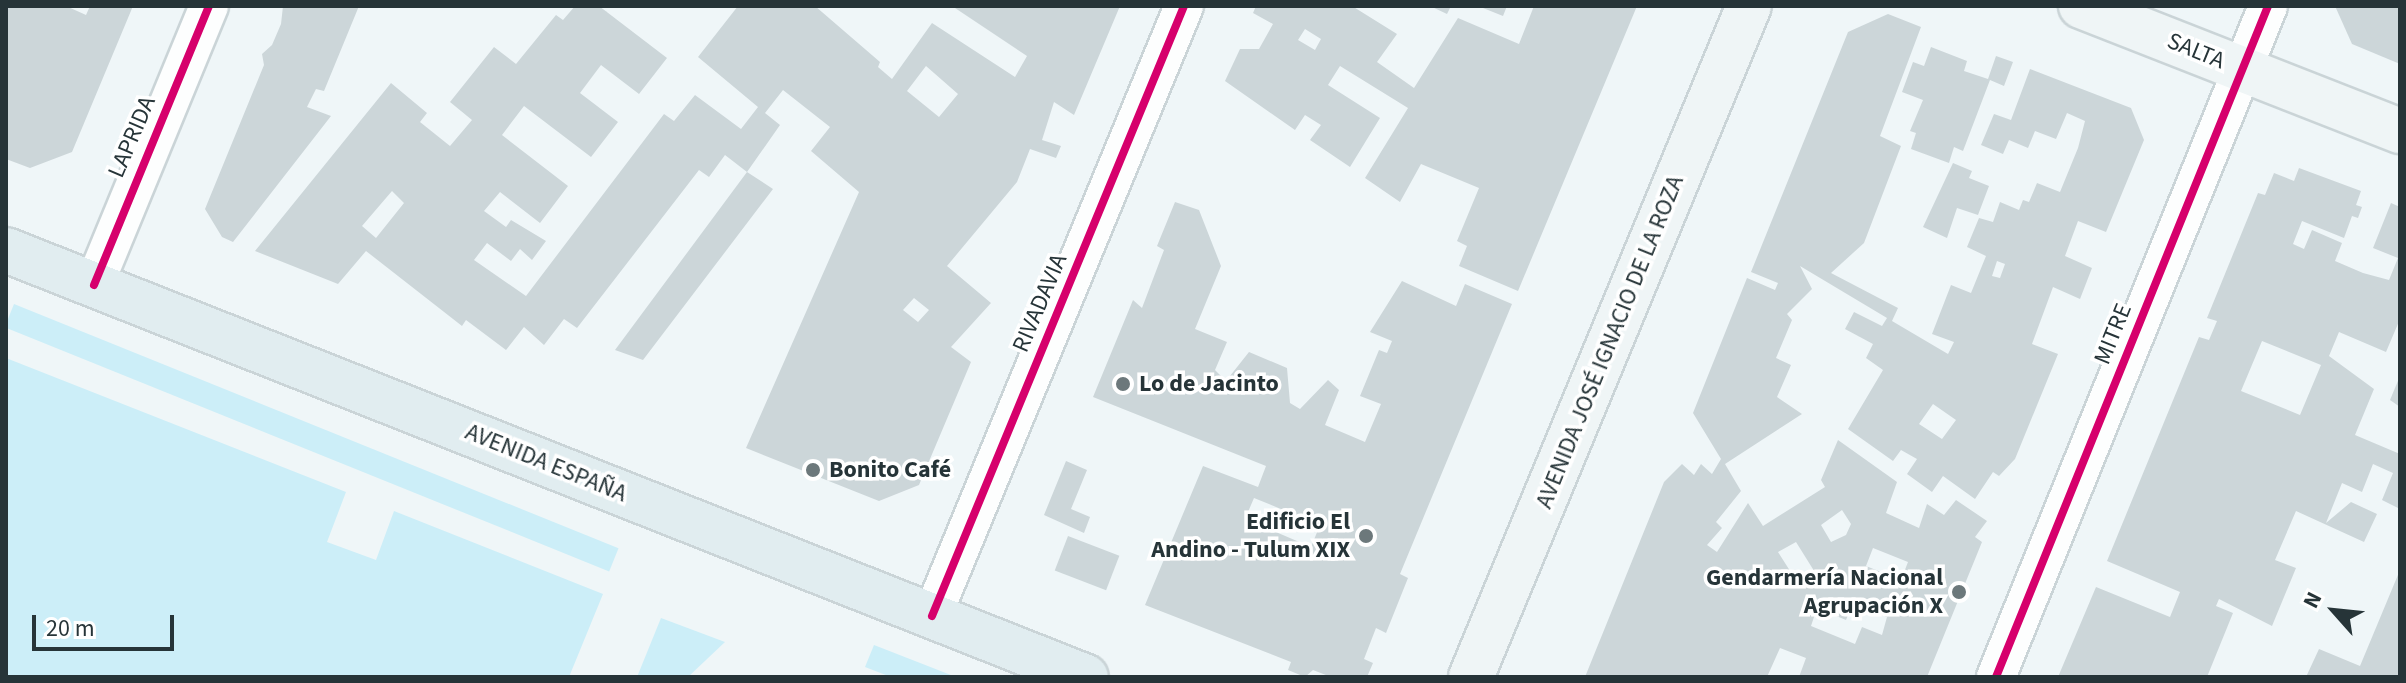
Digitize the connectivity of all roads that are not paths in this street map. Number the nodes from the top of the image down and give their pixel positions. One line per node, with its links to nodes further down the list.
1 (209, 6): 9 (street, LAPRIDA)
2 (1184, 6): 10 (street, RIVADAVIA)
3 (1749, 6): 12 (main road, AVENIDA JOSÉ IGNACIO DE LA ROZA)
4 (2081, 6): 6 (main road, SALTA)
5 (2268, 6): 6 (street, MITRE)
6 (2242, 69): 7 (main road, SALTA); 13 (street, MITRE)
7 (2400, 131)
8 (6, 250): 9 (main road, AVENIDA ESPAÑA)
9 (94, 285): 10 (main road, AVENIDA ESPAÑA)
10 (932, 616): 11 (main road, AVENIDA ESPAÑA)
11 (1086, 677)
12 (1471, 677)
13 (1996, 677)

